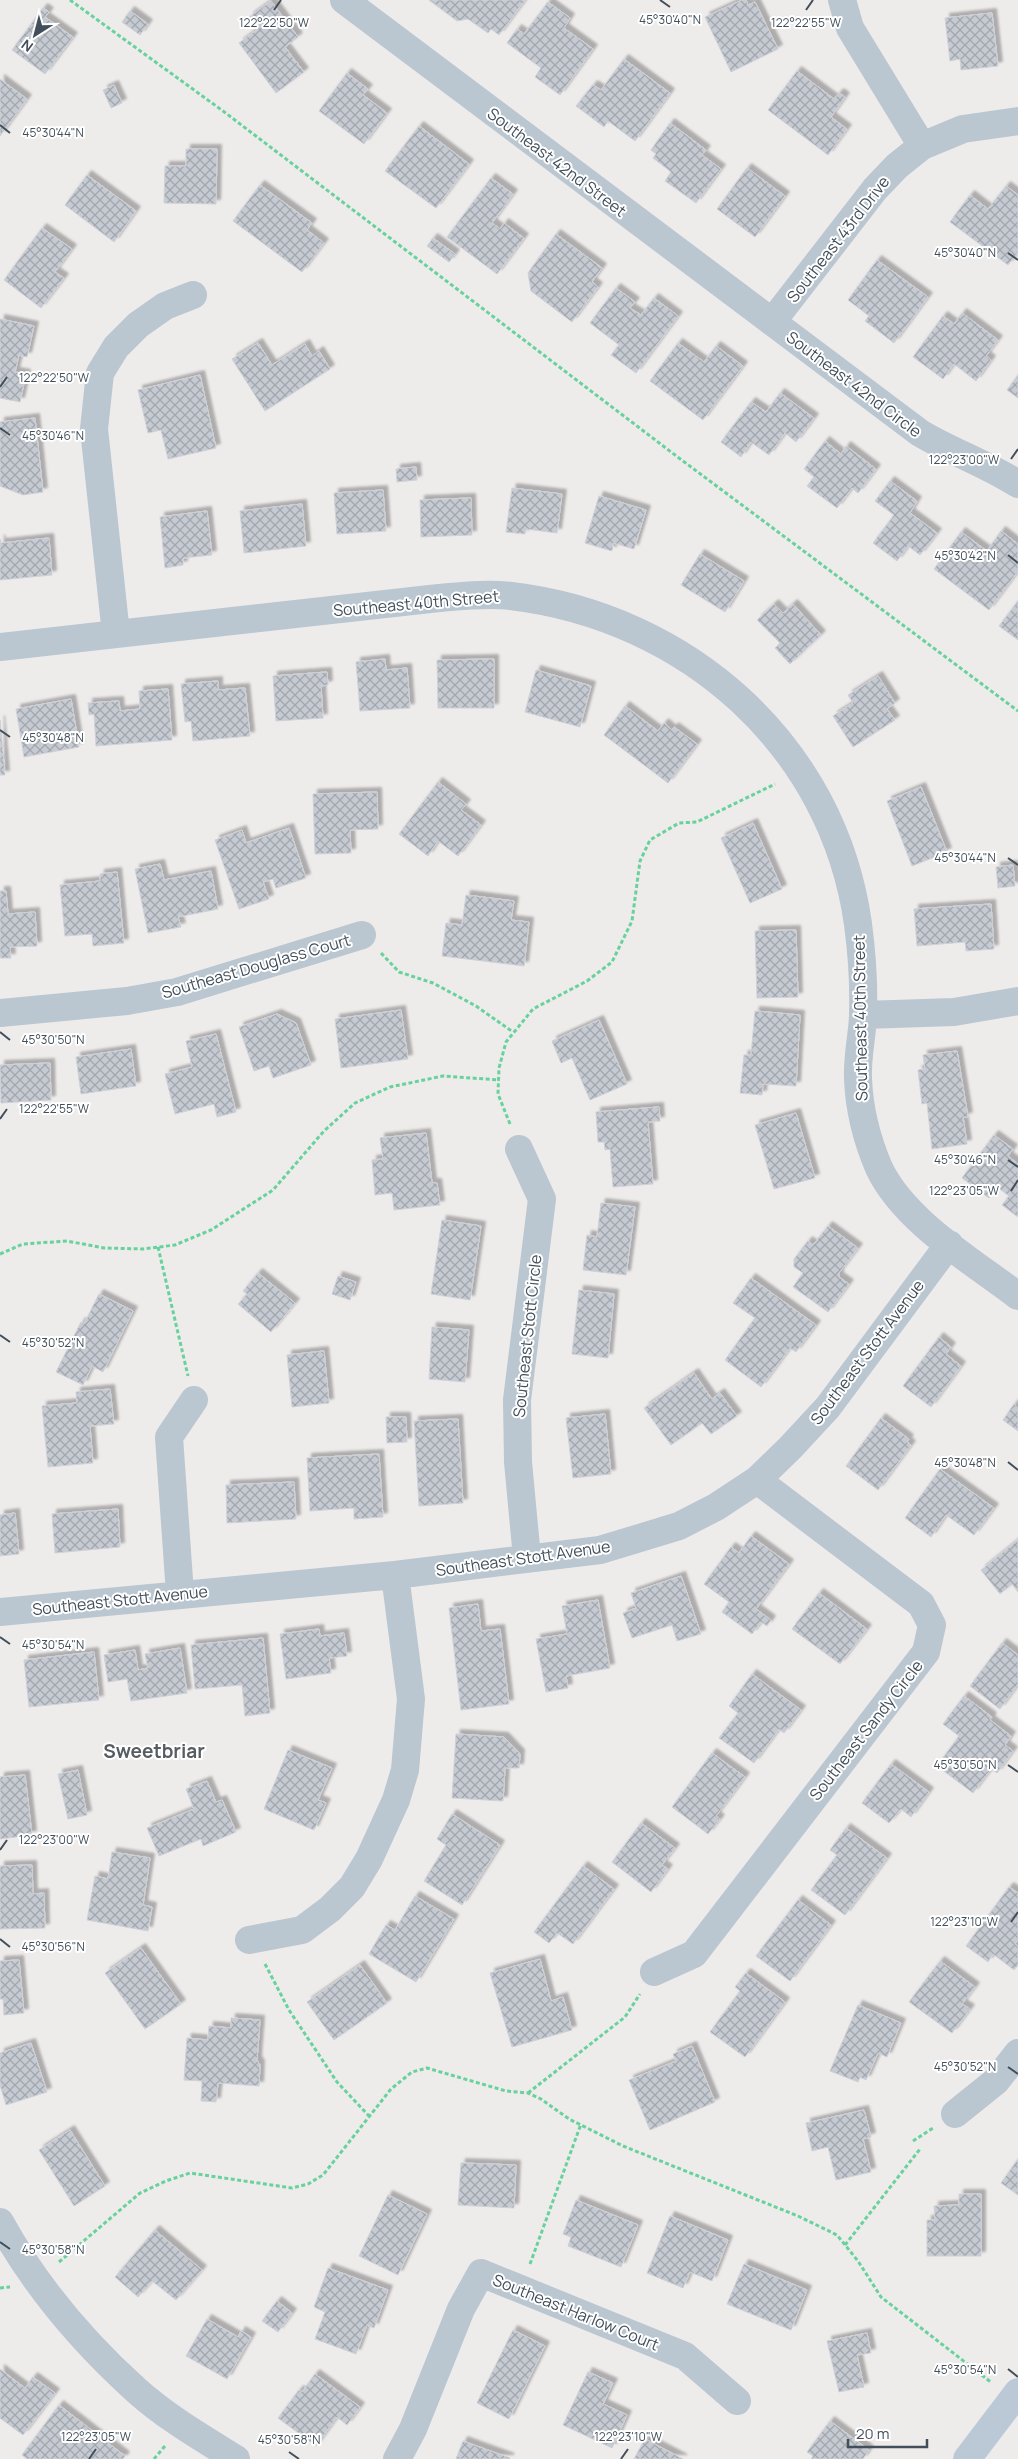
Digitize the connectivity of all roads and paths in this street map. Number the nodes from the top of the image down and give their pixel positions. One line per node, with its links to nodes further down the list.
1 (70, 0): 11 (path)
2 (344, 0): 7 (street, Southeast 42nd Street)
3 (842, 0): 5 (street)
4 (1018, 121): 5 (street, Southeast 43rd Drive)
5 (922, 146): 7 (street, Southeast 43rd Drive)
6 (193, 295): 9 (street)
7 (772, 322): 8 (street, Southeast 42nd Circle)
8 (1018, 484)
9 (116, 634): 10 (street, Southeast 40th Street); 12 (street, Southeast 40th Street)
10 (0, 647)
11 (1018, 711)
12 (800, 772): 16 (street, Southeast 40th Street); 17 (path)
13 (362, 935): 15 (street, Southeast Douglass Court); 17 (path)
14 (1018, 1001): 16 (street)
15 (0, 1013)
16 (863, 1015): 20 (street, Southeast 40th Street)
17 (513, 1032): 18 (path)
18 (499, 1080): 19 (path); 21 (path)
19 (520, 1149): 26 (street, Southeast Stott Circle)
20 (949, 1244): 23 (street, Southeast 40th Street); 25 (street, Southeast Stott Avenue)
21 (158, 1247): 22 (path); 24 (path)
22 (0, 1254)
23 (1018, 1296)
24 (194, 1400): 28 (street)
25 (757, 1480): 26 (street, Southeast Stott Avenue); 31 (street, Southeast Sandy Circle)
26 (527, 1558): 27 (street, Southeast Stott Avenue)
27 (395, 1575): 28 (street, Southeast Stott Avenue); 30 (street)
28 (180, 1594): 29 (street, Southeast Stott Avenue)
29 (0, 1612)
30 (249, 1940): 35 (path)
31 (654, 1972): 33 (path)
32 (1018, 2053): 34 (street)
33 (528, 2093): 35 (path); 36 (path)
34 (954, 2114)
35 (370, 2117): 40 (path)
36 (580, 2124): 39 (path); 41 (path)
37 (920, 2149): 39 (path)
38 (0, 2222): 44 (street)
39 (845, 2245): 42 (path)
40 (59, 2262)
41 (521, 2288): 43 (street, Southeast Harlow Court); 45 (street, Southeast Harlow Court)
42 (1015, 2395): 46 (main road)
43 (737, 2401)
44 (236, 2459)
45 (397, 2459)
46 (967, 2459)

